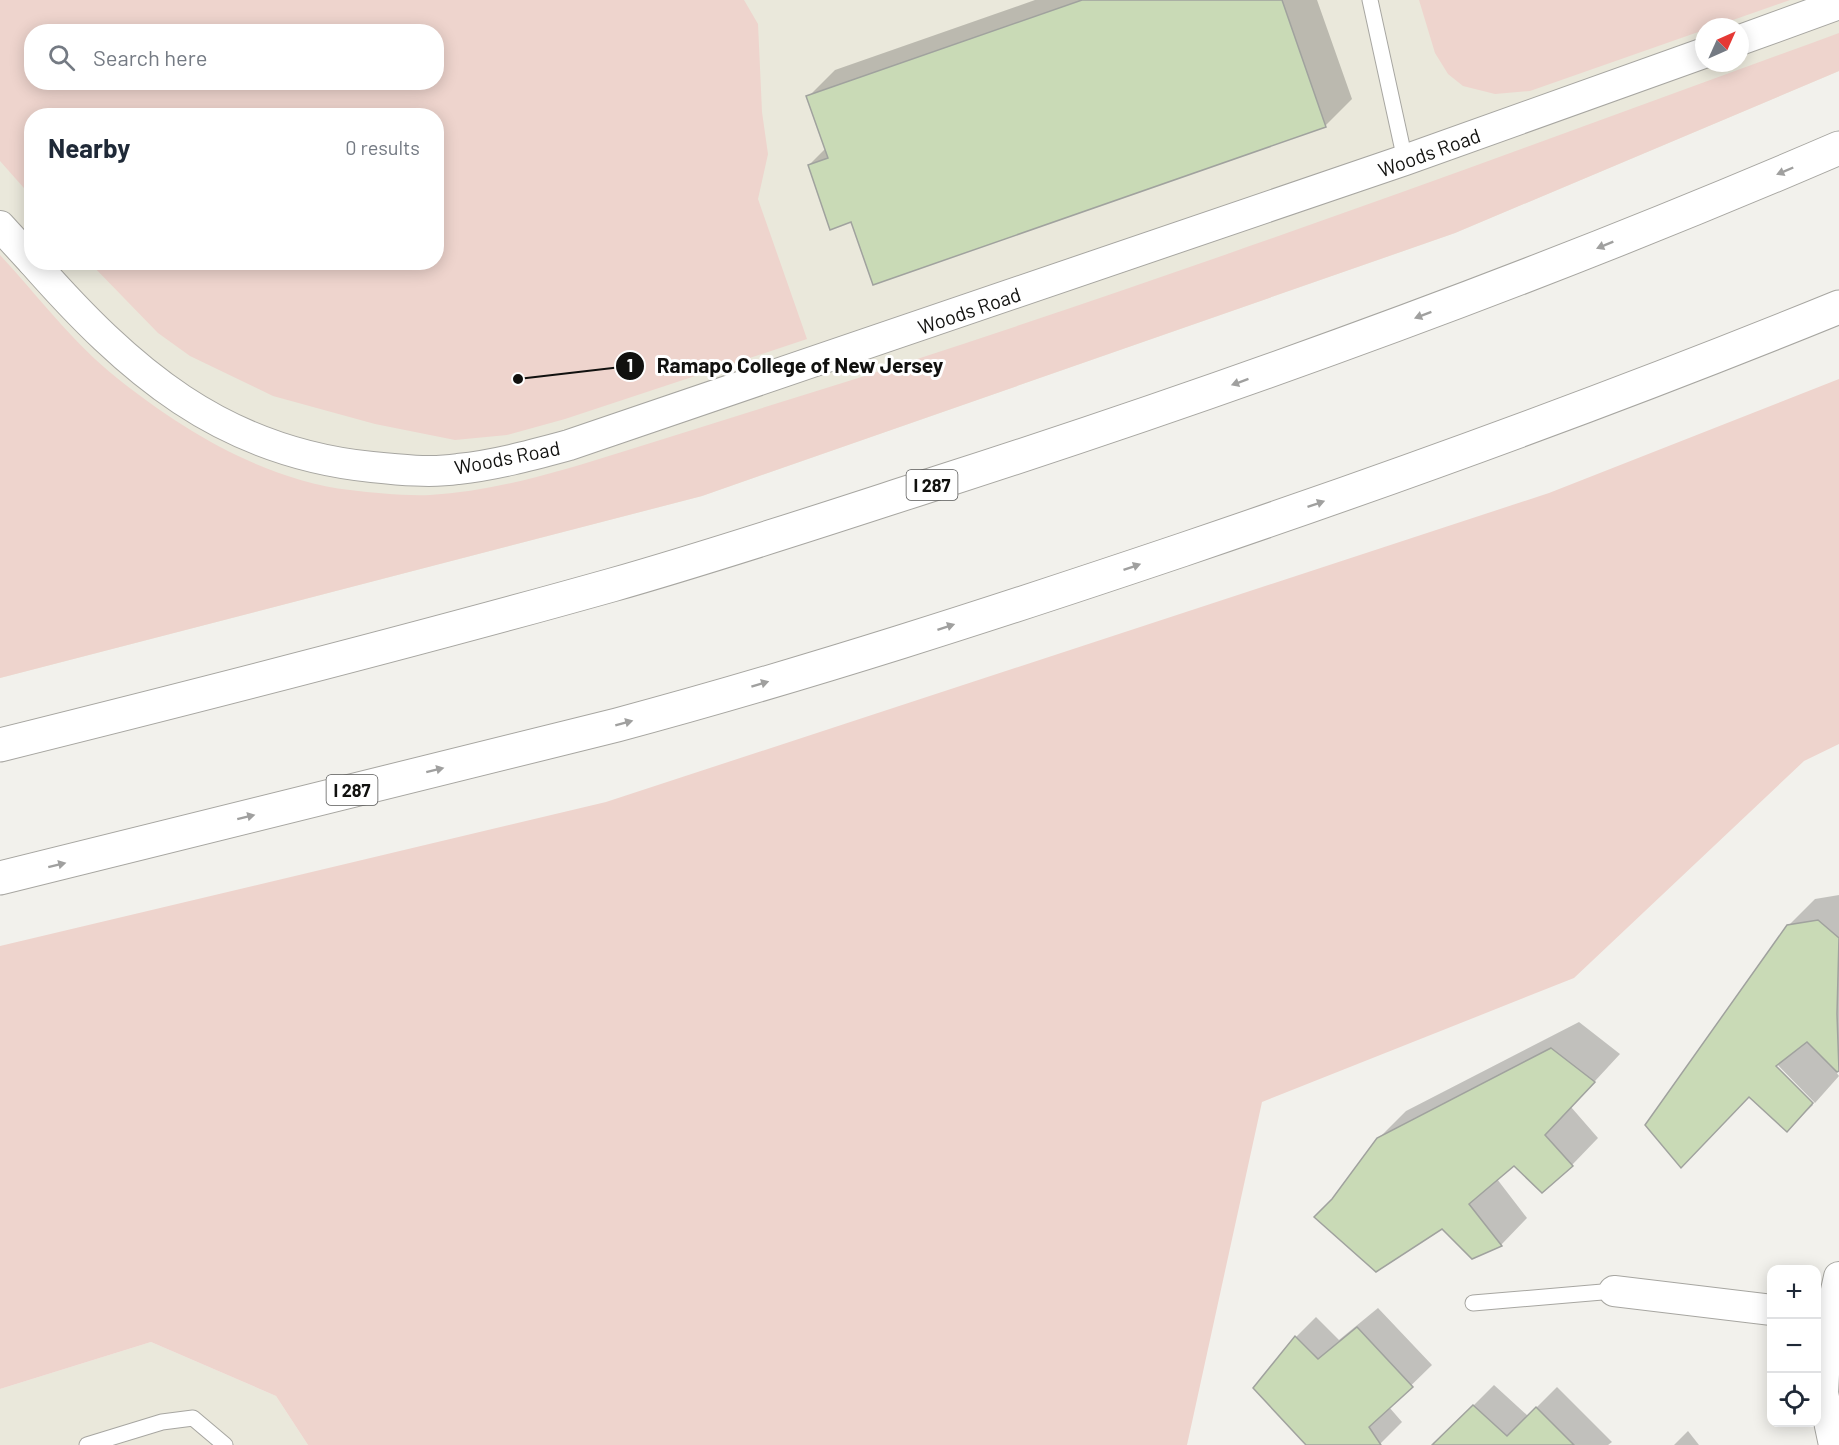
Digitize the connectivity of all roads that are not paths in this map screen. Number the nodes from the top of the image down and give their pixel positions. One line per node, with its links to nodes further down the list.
1 (1370, 0): 6 (lane)
2 (1839, 4): 3 (street)
3 (1749, 37)
4 (1695, 56): 6 (street, Woods Road)
5 (1839, 148): 11 (highway, I 287, one-way to 11)
6 (1406, 160): 9 (street, Woods Road)
7 (0, 226): 8 (street, Woods Road)
8 (24, 253)
9 (39, 270)
10 (1839, 307): 12 (highway, I 287, one-way to 10)
11 (0, 745)
12 (0, 878)
13 (1839, 1277): 17 (street)
14 (1614, 1291): 15 (lane); 16 (street)
15 (1473, 1303)
16 (1767, 1309)
17 (1823, 1316): 20 (street)
18 (87, 1445): 19 (lane)
19 (225, 1445)
20 (1834, 1445)

